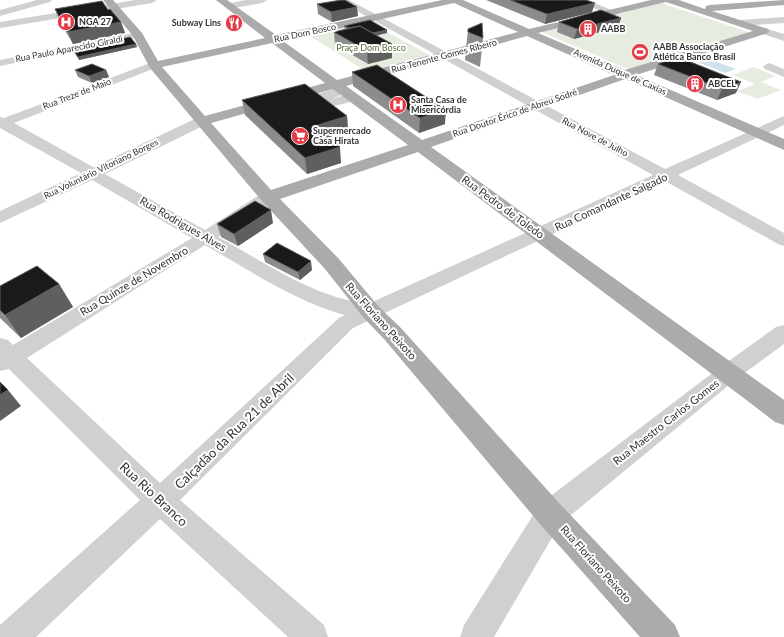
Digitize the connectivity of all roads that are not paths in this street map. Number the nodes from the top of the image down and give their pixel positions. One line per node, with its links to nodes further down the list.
1 (47, 0): 15 (street)
2 (152, 0): 11 (street)
3 (262, 0): 12 (street)
4 (342, 0): 16 (street, Rua Nove de Julho)
5 (456, 0): 16 (main road, Rua Dom Bosco); 20 (main road, Avenida Duque de Caxias)
6 (467, 0): 20 (main road, Avenida Duque de Caxias)
7 (578, 0): 14 (street)
8 (664, 0): 14 (main road, Rua Tenente Gomes Ribeiro)
9 (669, 0): 13 (main road)
10 (784, 2): 13 (main road)
11 (110, 3): 19 (street); 22 (main road, Rua Floriano Peixoto)
12 (225, 3): 24 (main road, Rua Pedro de Toledo)
13 (714, 11): 18 (main road)
14 (614, 12): 20 (main road, Rua Tenente Gomes Ribeiro)
15 (0, 13)
16 (375, 18): 24 (main road, Rua Dom Bosco); 25 (street, Rua Nove de Julho)
17 (784, 20): 18 (street)
18 (740, 22): 21 (main road)
19 (0, 25)
20 (532, 31): 25 (main road, Rua Tenente Gomes Ribeiro); 29 (main road, Avenida Duque de Caxias)
21 (764, 32): 23 (street); 29 (main road, Rua Doutor Érico de Abreu Sodré)
22 (138, 35): 26 (street, Rua Paulo Aparecido Giraldi); 27 (main road, Rua Floriano Peixoto)
23 (784, 38)
24 (274, 40): 27 (main road, Rua Dom Bosco); 31 (main road, Rua Pedro de Toledo)
25 (443, 56): 31 (main road, Rua Tenente Gomes Ribeiro); 32 (street, Rua Nove de Julho)
26 (2, 59)
27 (154, 65): 34 (main road, Rua Floriano Peixoto); 35 (street, Rua Treze de Maio)
28 (768, 67): 30 (street)
29 (629, 73): 32 (main road, Rua Doutor Érico de Abreu Sodré); 36 (main road, Avenida Duque de Caxias)
30 (784, 73)
31 (342, 91): 34 (main road, Rua Tenente Gomes Ribeiro); 39 (main road, Rua Pedro de Toledo)
32 (538, 106): 39 (main road, Rua Doutor Érico de Abreu Sodré); 41 (street, Rua Nove de Julho)
33 (784, 120): 36 (street, Rua Comandante Salgado)
34 (202, 121): 40 (street, Rua Voluntário Vitoriano Borges); 42 (main road, Rua Floriano Peixoto)
35 (1, 123): 40 (street, Rua Rodrigues Alves)
36 (760, 130): 37 (main road, Avenida Duque de Caxias); 38 (main road, Avenida Duque de Caxias); 41 (street, Rua Comandante Salgado)
37 (784, 137)
38 (784, 144)
39 (418, 146): 42 (main road, Rua Doutor Érico de Abreu Sodré); 44 (main road, Rua Pedro de Toledo)
40 (92, 172): 43 (street, Rua Voluntário Vitoriano Borges); 45 (street, Rua Rodrigues Alves)
41 (667, 175): 44 (street, Rua Comandante Salgado); 46 (street, Rua Nove de Julho)
42 (268, 197): 45 (street, Rua Quinze de Novembro); 47 (main road, Rua Floriano Peixoto)
43 (0, 218)
44 (540, 234): 47 (street, Rua Comandante Salgado); 50 (main road, Rua Pedro de Toledo)
45 (206, 237): 47 (street, Rua Rodrigues Alves); 49 (street, Rua Quinze de Novembro)
46 (784, 240)
47 (371, 312): 52 (street, Calçadão da Rua 21 de Abril); 53 (main road, Rua Floriano Peixoto)
48 (784, 333): 50 (street, Rua Maestro Carlos Gomes)
49 (4, 355): 52 (street, Rua Rio Branco)
50 (727, 374): 51 (main road, Rua Pedro de Toledo); 53 (street, Rua Maestro Carlos Gomes)
51 (784, 414)
52 (160, 501): 54 (street, Calçadão da Rua 21 de Abril); 55 (street, Rua Rio Branco)
53 (550, 514): 56 (street); 57 (main road, Rua Floriano Peixoto)
54 (12, 637)
55 (312, 637)
56 (476, 637)
57 (663, 637)

